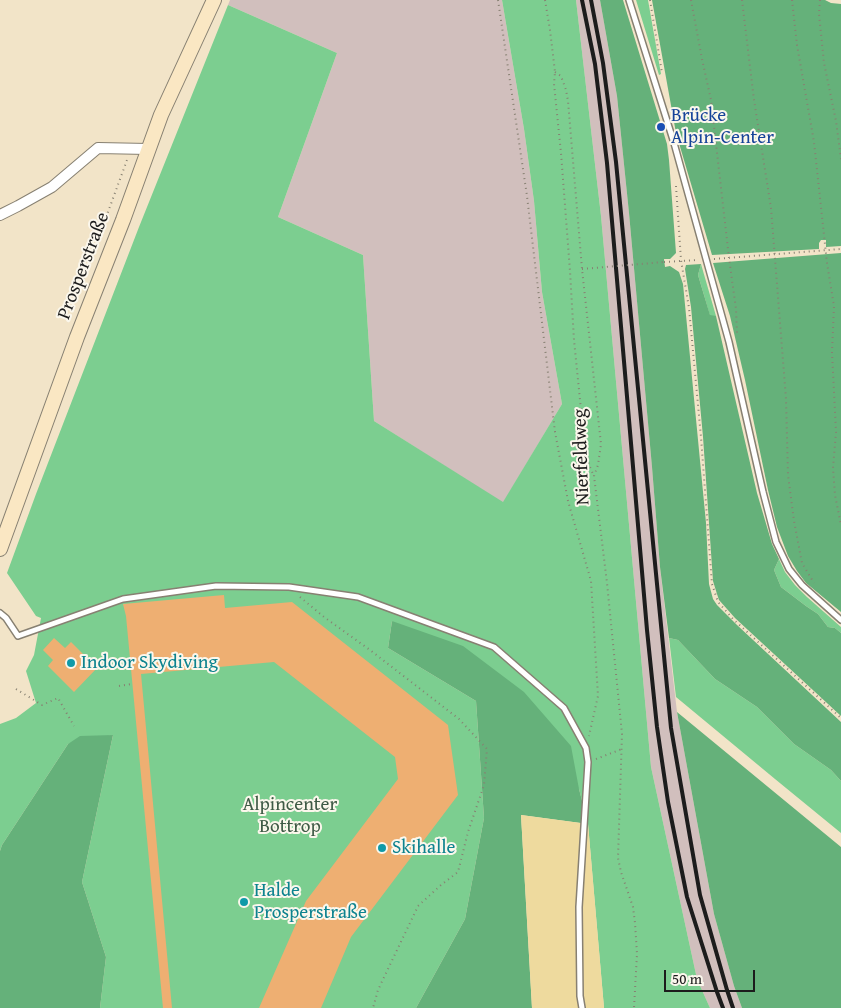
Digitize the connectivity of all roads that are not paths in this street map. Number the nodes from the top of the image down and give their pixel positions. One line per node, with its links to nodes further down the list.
1 (214, 0): 3 (main road, Prosperstraße)
2 (629, 0): 7 (lane)
3 (148, 149): 4 (street); 5 (main road, Prosperstraße)
4 (0, 215)
5 (0, 550)
6 (0, 613): 8 (lane)
7 (841, 620)
8 (582, 1008)

